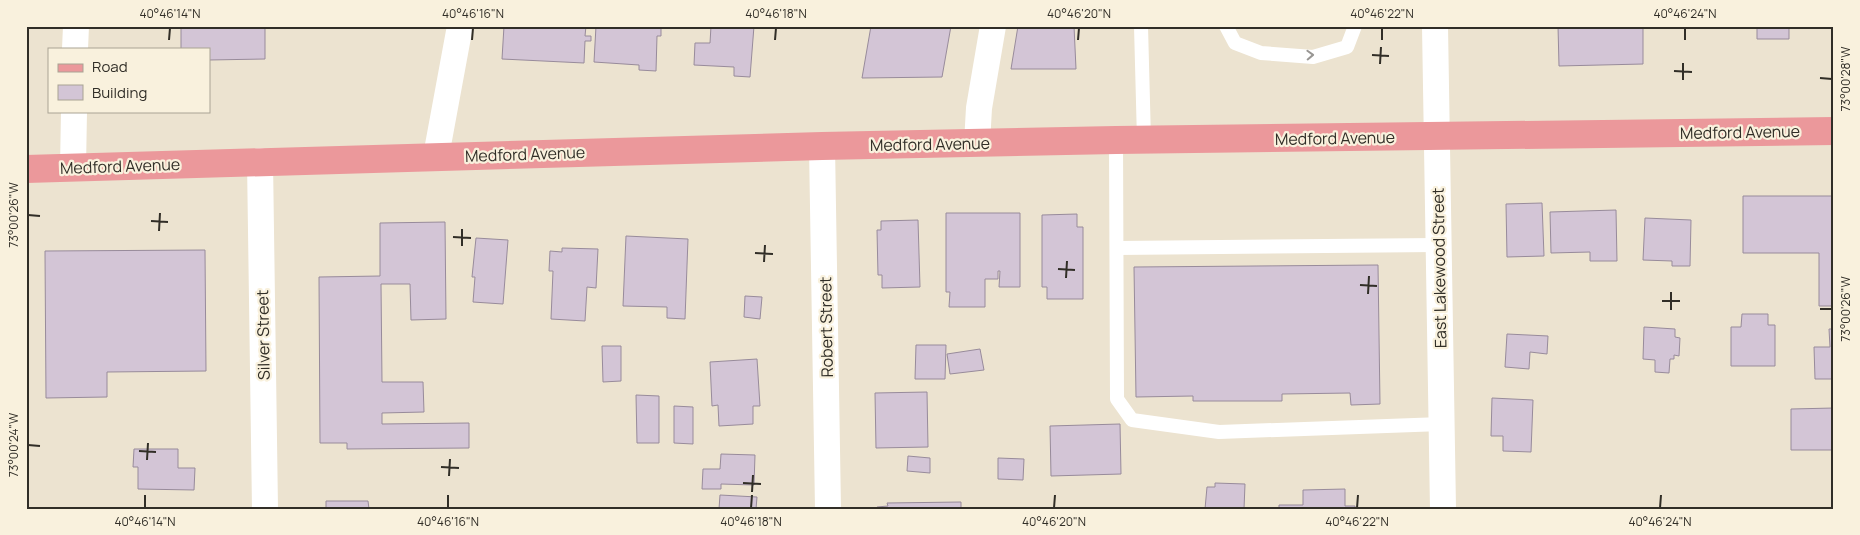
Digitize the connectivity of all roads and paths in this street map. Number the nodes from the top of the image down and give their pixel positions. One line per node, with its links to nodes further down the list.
1 (76, 26): 8 (street)
2 (460, 26): 16 (street)
3 (994, 26): 14 (street)
4 (1141, 26): 13 (lane)
5 (1226, 26): 6 (lane, one-way to 6)
6 (1355, 26)
7 (1435, 26): 11 (street, East Lakewood Street)
8 (75, 48)
9 (74, 112): 18 (street)
10 (1834, 131): 11 (main road, Medford Avenue)
11 (1437, 137): 13 (main road, Medford Avenue); 20 (street, East Lakewood Street)
12 (1116, 140): 13 (main road, Medford Avenue); 14 (main road, Medford Avenue); 21 (lane)
13 (1144, 140)
14 (977, 143): 15 (main road, Medford Avenue)
15 (822, 146): 16 (main road, Medford Avenue); 24 (street, Robert Street)
16 (436, 156): 17 (main road, Medford Avenue)
17 (260, 161): 18 (main road, Medford Avenue); 23 (street, Silver Street)
18 (73, 168): 19 (main road, Medford Avenue)
19 (26, 169)
20 (1438, 245): 21 (lane); 22 (street, East Lakewood Street)
21 (1117, 248): 22 (lane)
22 (1442, 424): 25 (street, East Lakewood Street)
23 (265, 509)
24 (828, 509)
25 (1443, 509)

